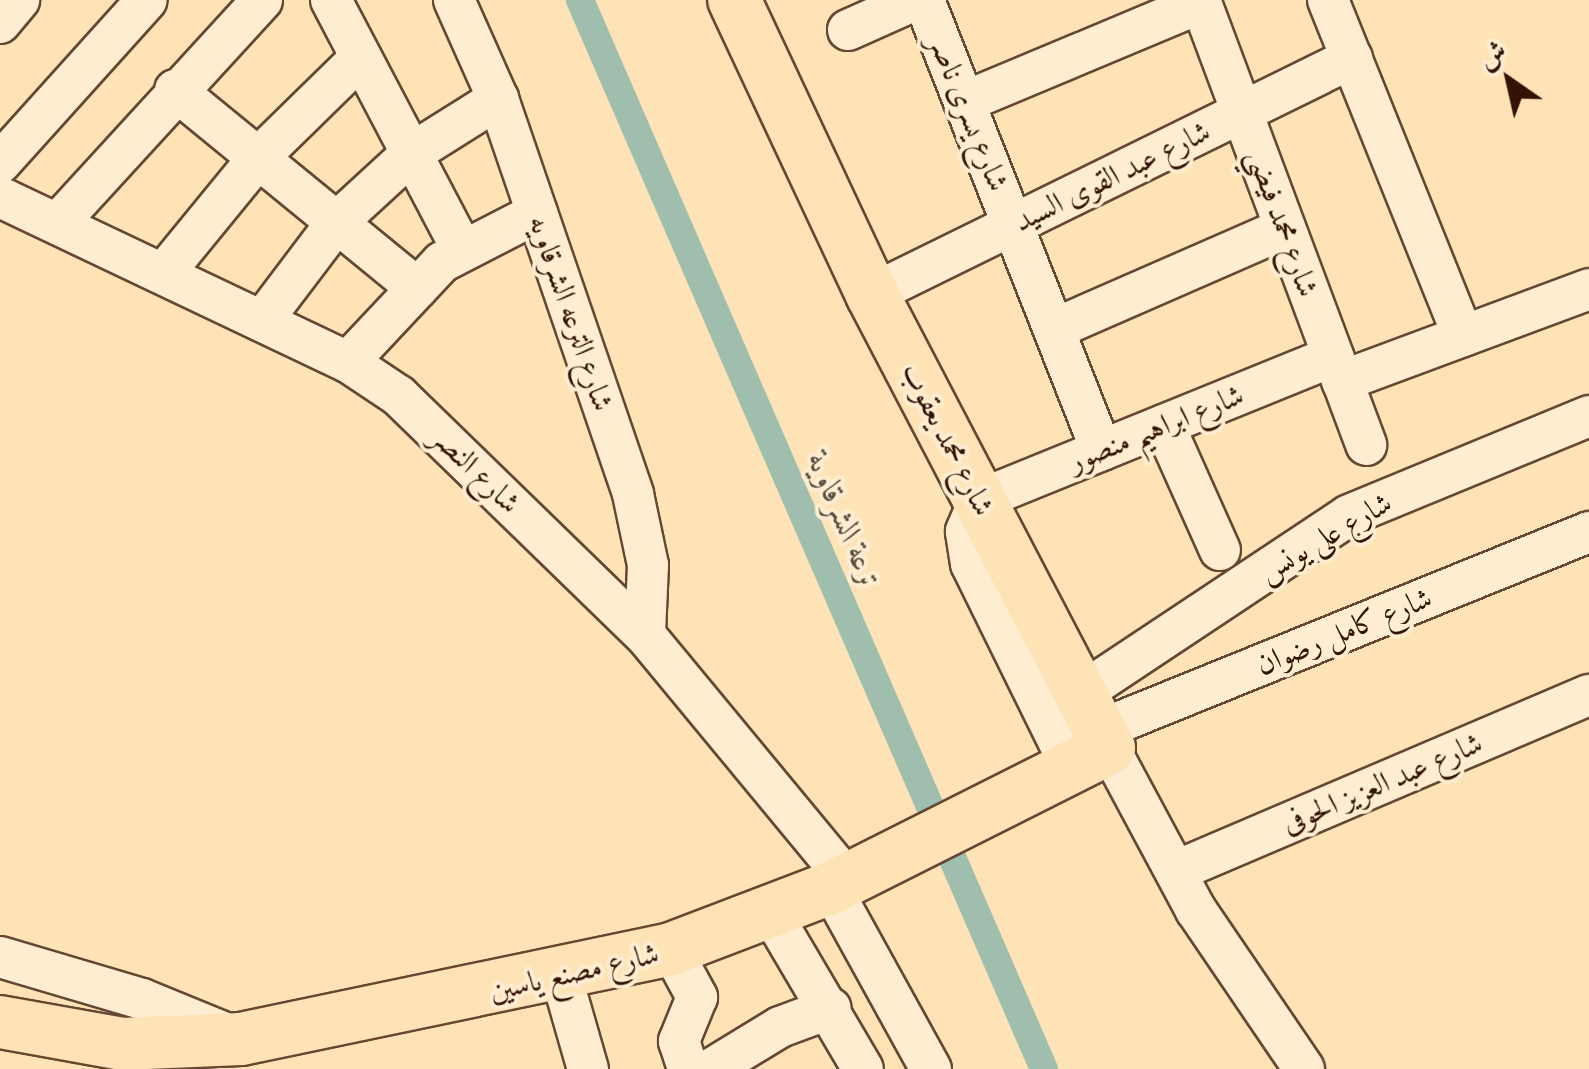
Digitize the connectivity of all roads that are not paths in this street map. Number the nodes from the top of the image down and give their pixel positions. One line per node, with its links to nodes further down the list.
1 (20, 0): 11 (street)
2 (147, 0): 21 (street)
3 (262, 0): 15 (street)
4 (331, 0): 13 (street)
5 (454, 0): 16 (street, شارع الترعه الشرقاويه)
6 (734, 0): 32 (main road, شارع محمد يعقوب)
7 (915, 0): 12 (street)
8 (924, 0): 17 (street, شارع يسرى ناصر)
9 (1328, 0): 14 (street)
10 (1200, 2): 17 (street); 18 (street, شارع محمد فيضي)
11 (0, 23)
12 (848, 30)
13 (361, 57): 19 (street); 20 (street)
14 (1352, 58): 18 (street, شارع عبد القوى السيد); 35 (street)
15 (175, 90): 20 (street); 25 (street)
16 (498, 99): 19 (street); 23 (street, شارع الترعه الشرقاويه)
17 (964, 102): 26 (street, شارع يسرى ناصر)
18 (1242, 112): 26 (street, شارع عبد القوى السيد); 27 (street, شارع محمد فيضي)
19 (412, 153): 24 (street); 28 (street)
20 (258, 158): 24 (street); 29 (street)
21 (0, 163)
22 (0, 197): 25 (street, شارع النصر)
23 (537, 213): 28 (street); 45 (street, شارع الترعه الشرقاويه)
24 (337, 222): 30 (street); 33 (street)
25 (58, 223): 29 (street, شارع النصر)
26 (1013, 225): 32 (street, شارع عبد القوى السيد); 34 (street, شارع يسرى ناصر)
27 (1285, 228): 34 (street); 37 (street, شارع محمد فيضي)
28 (461, 248): 30 (street)
29 (164, 274): 33 (street, شارع النصر)
30 (418, 288): 36 (street)
31 (1589, 289): 35 (street, شارع ابراهيم منصور)
32 (872, 294): 42 (main road, شارع محمد يعقوب)
33 (262, 320): 36 (street, شارع النصر)
34 (1054, 329): 41 (street, شارع يسرى ناصر)
35 (1463, 336): 37 (street, شارع ابراهيم منصور)
36 (348, 362): 45 (street, شارع النصر)
37 (1338, 369): 39 (street, شارع ابراهيم منصور); 40 (street, شارع محمد فيضي)
38 (1589, 416): 47 (street, شارع على يونس)
39 (1164, 424): 41 (street, شارع ابراهيم منصور); 44 (street)
40 (1366, 445)
41 (1101, 450): 42 (street, شارع ابراهيم منصور)
42 (979, 500): 47 (main road, شارع محمد يعقوب); 47 (street)
43 (1589, 532): 47 (street, شارع كامل رضوان)
44 (1220, 550)
45 (645, 635): 49 (street, شارع النصر)
46 (1589, 694): 48 (street, شارع عبد العزيز الحوفى)
47 (1090, 735): 48 (street, شارع محمد يعقوب); 49 (main road, شارع مصنع ياسين)
48 (1176, 870): 63 (street, شارع محمد يعقوب)
49 (839, 884): 50 (main road, شارع مصنع ياسين); 56 (street, شارع النصر)
50 (771, 913): 51 (main road, شارع مصنع ياسين); 54 (street)
51 (671, 949): 53 (main road, شارع مصنع ياسين); 60 (street)
52 (0, 957): 57 (street)
53 (561, 975): 57 (main road, شارع مصنع ياسين); 59 (street)
54 (831, 1008): 58 (street); 61 (street)
55 (0, 1022): 57 (main road, شارع مصنع ياسين)
56 (905, 1022): 58 (street); 62 (street, شارع النصر)
57 (241, 1039)
58 (858, 1059)
59 (588, 1069)
60 (688, 1069)
61 (711, 1069)
62 (931, 1069)
63 (1304, 1069)

